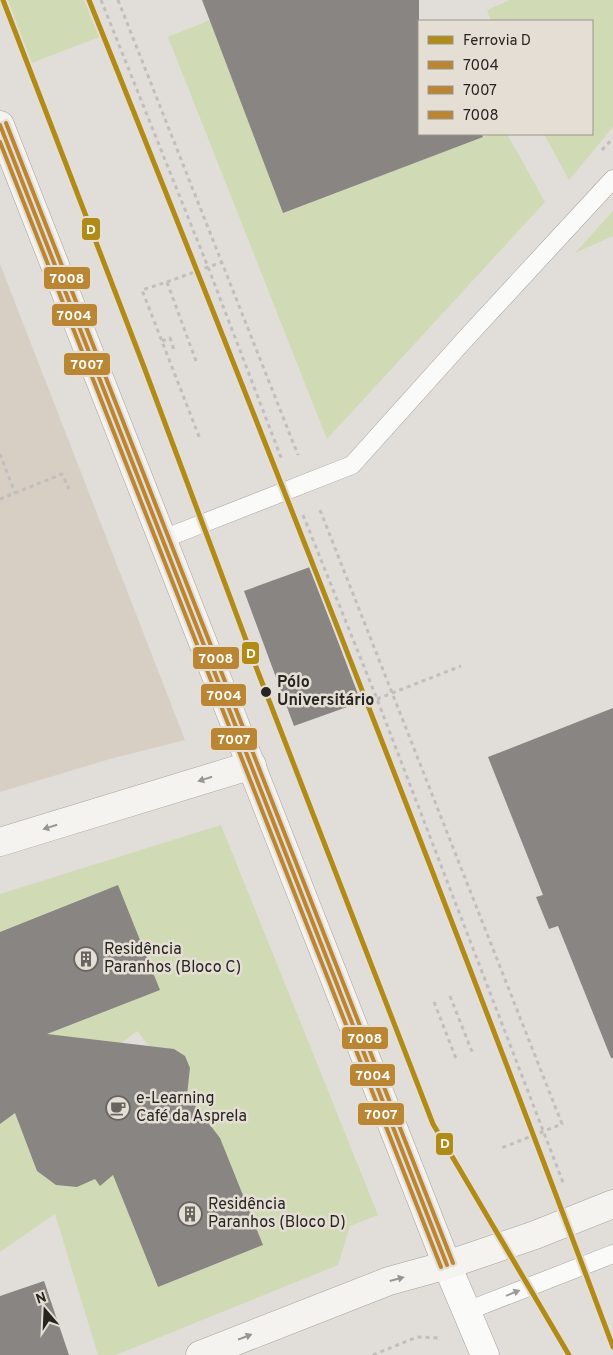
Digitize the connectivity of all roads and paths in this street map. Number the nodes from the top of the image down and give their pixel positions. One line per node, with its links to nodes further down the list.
1 (101, 0): 6 (path)
2 (118, 0): 5 (path)
3 (0, 125): 17 (street)
4 (613, 179): 13 (lane)
5 (222, 262): 6 (path); 13 (path)
6 (208, 267): 7 (path); 13 (path)
7 (167, 282): 8 (path); 10 (path)
8 (162, 341): 9 (path); 11 (path)
9 (174, 350)
10 (196, 361)
11 (200, 439)
12 (0, 454): 15 (path)
13 (301, 486): 17 (lane); 19 (path); 20 (path)
14 (69, 489): 15 (path)
15 (15, 493): 16 (path)
16 (0, 499)
17 (163, 539): 21 (street)
18 (461, 666): 19 (path)
19 (392, 693): 20 (path); 27 (path)
20 (377, 699): 27 (path)
21 (252, 765): 22 (street, one-way to 22); 32 (street)
22 (0, 842)
23 (450, 996): 25 (path)
24 (434, 1002): 26 (path)
25 (473, 1054)
26 (457, 1061)
27 (544, 1131): 28 (path); 30 (path)
28 (499, 1149)
29 (613, 1204): 30 (street)
30 (577, 1218): 32 (street)
31 (613, 1254): 33 (lane, one-way to 31)
32 (447, 1265): 33 (street); 35 (street, one-way to 32)
33 (467, 1311): 37 (street)
34 (446, 1344): 36 (path)
35 (200, 1355)
36 (373, 1355)
37 (485, 1355)

